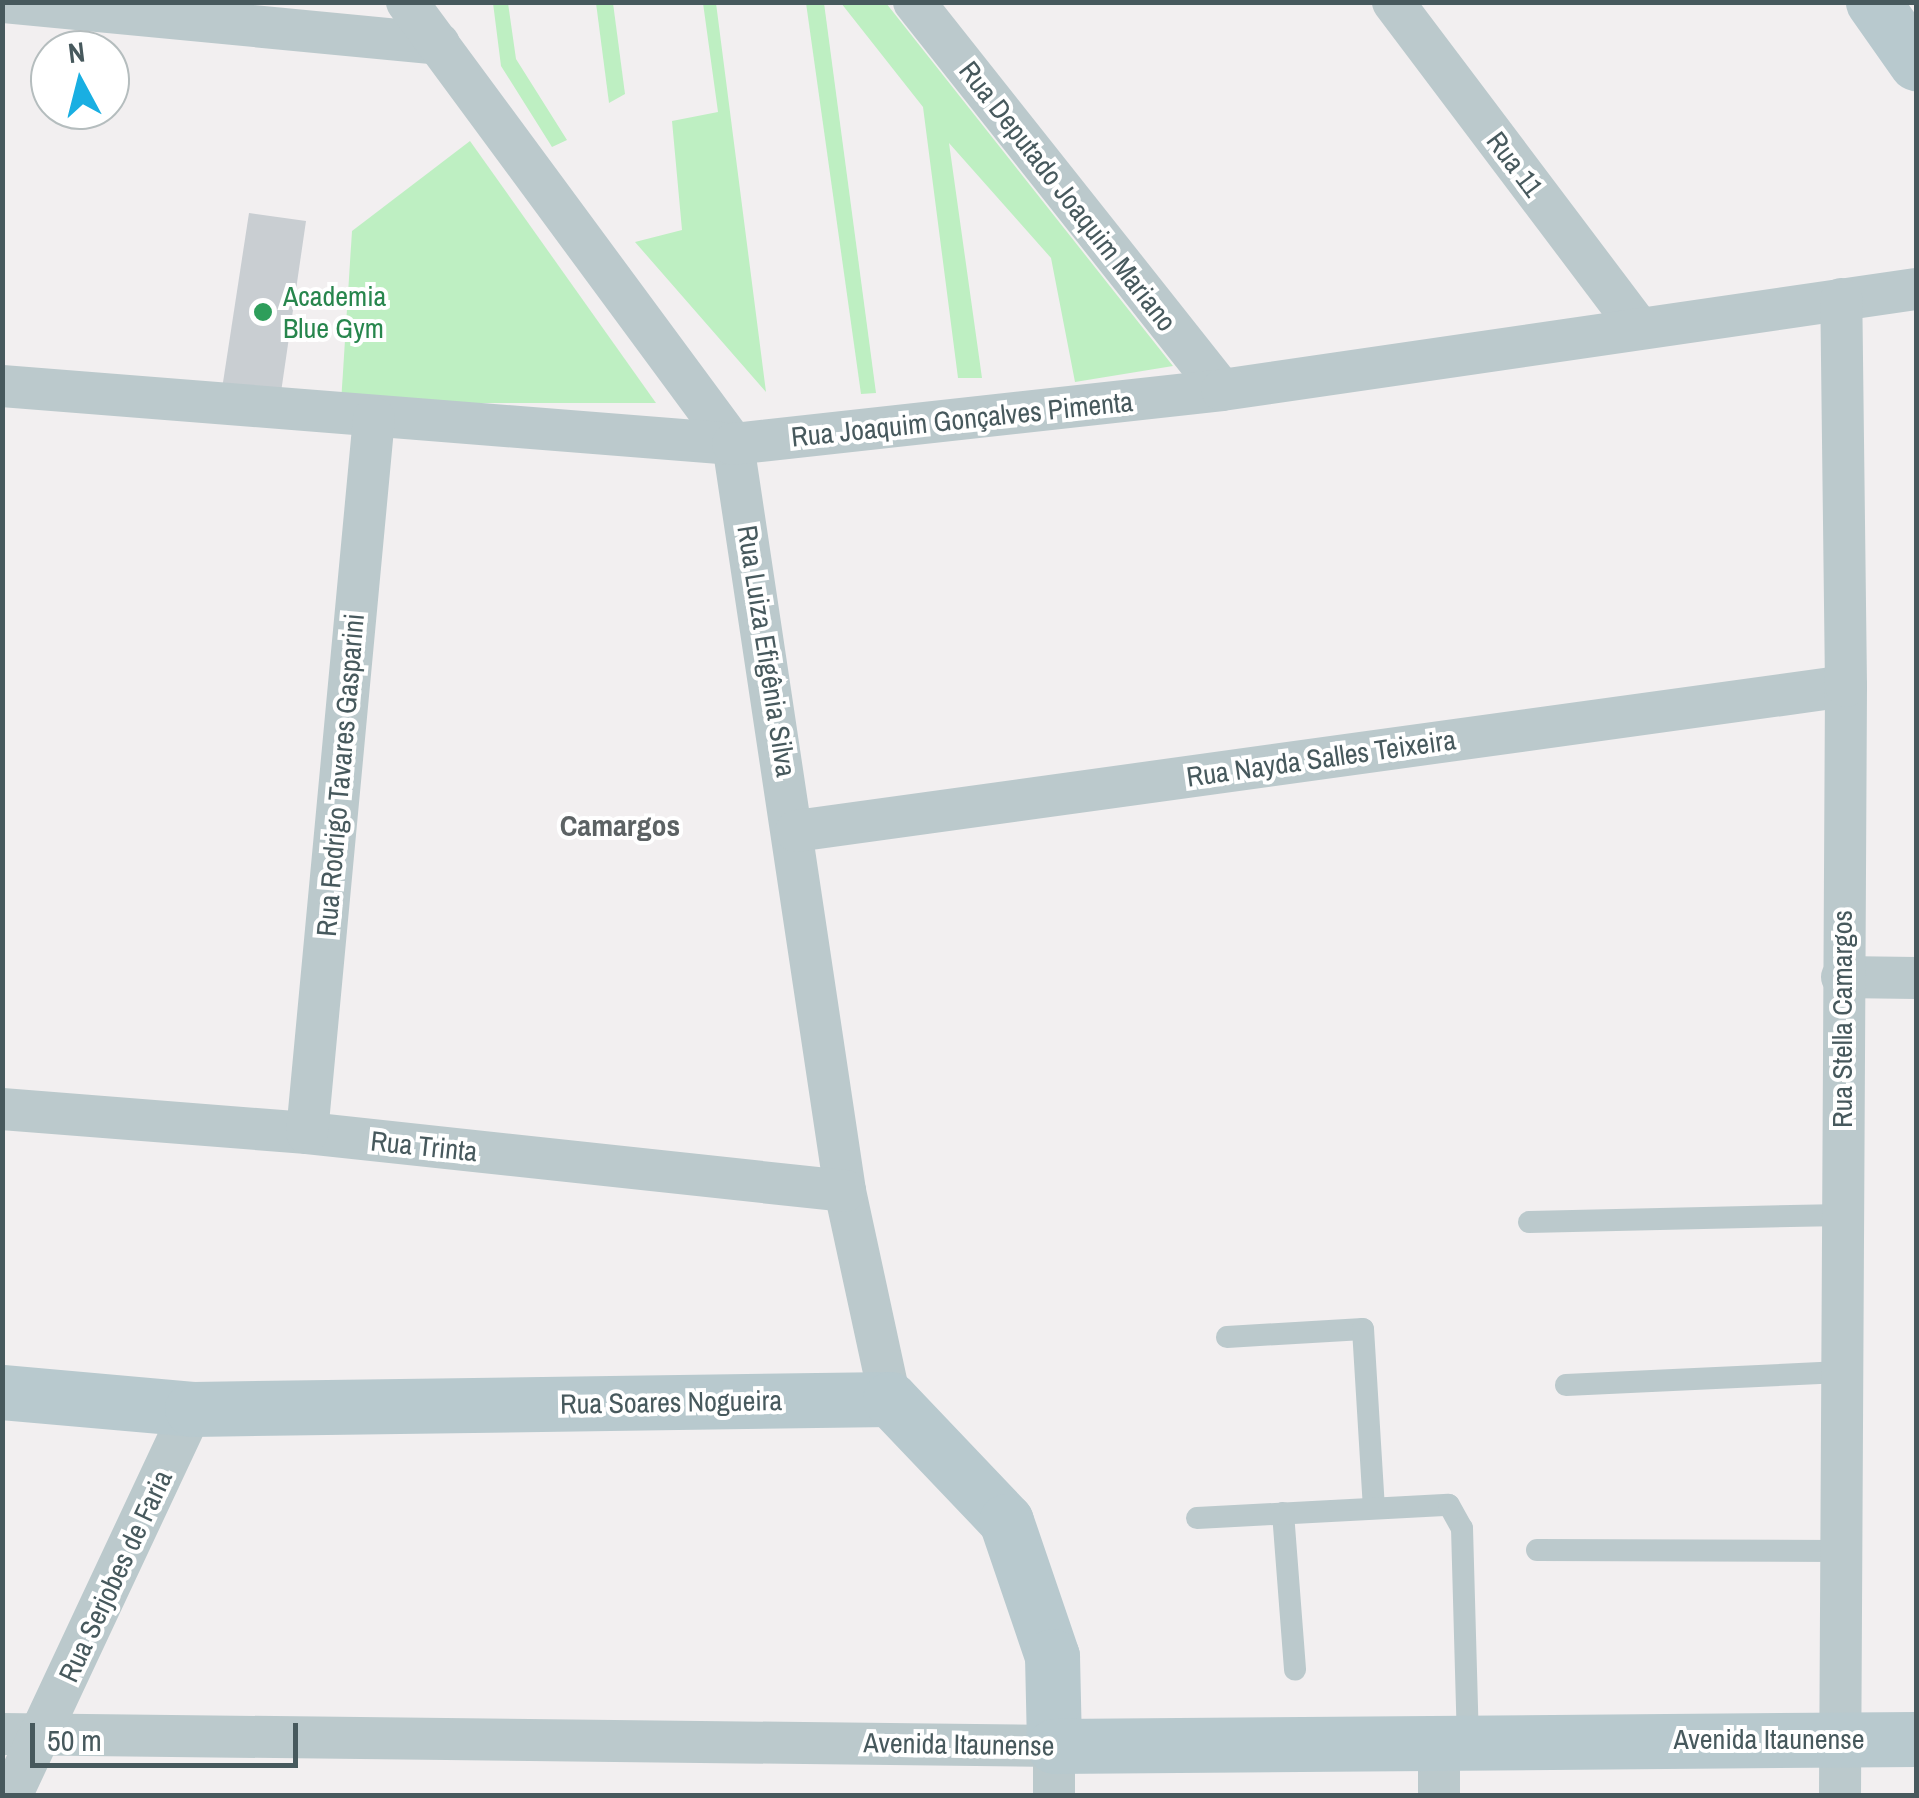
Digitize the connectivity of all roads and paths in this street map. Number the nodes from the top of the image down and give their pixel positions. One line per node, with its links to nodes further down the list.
1 (4, 2): 6 (street)
2 (406, 2): 6 (street, Rua Luiza Efigênia Silva)
3 (914, 2): 12 (street, Rua Deputado Joaquim Mariano)
4 (1393, 2): 10 (street, Rua 11)
5 (1873, 2): 7 (street)
6 (439, 44): 14 (street, Rua Luiza Efigênia Silva)
7 (1916, 64)
8 (1916, 289): 9 (street, Rua Joaquim Gonçalves Pimenta)
9 (1841, 298): 10 (street, Rua Joaquim Gonçalves Pimenta); 15 (street, Rua Stella Camargos)
10 (1636, 325): 12 (street, Rua Joaquim Gonçalves Pimenta)
11 (2, 386): 13 (street, Rua Joaquim Gonçalves Pimenta)
12 (1222, 390): 14 (street, Rua Joaquim Gonçalves Pimenta)
13 (374, 418): 14 (street, Rua Joaquim Gonçalves Pimenta); 20 (street, Rua Rodrigo Tavares Gasparini)
14 (733, 444): 16 (street, Rua Luiza Efigênia Silva)
15 (1846, 686): 16 (street, Rua Nayda Salles Teixeira); 17 (street, Rua Stella Camargos)
16 (796, 831): 21 (street, Rua Luiza Efigênia Silva)
17 (1842, 977): 18 (street); 22 (street, Rua Stella Camargos)
18 (1916, 978)
19 (2, 1109): 20 (street, Rua Trinta)
20 (306, 1133): 21 (street, Rua Trinta)
21 (845, 1191): 28 (street, Rua Luiza Efigênia Silva)
22 (1842, 1215): 23 (lane); 25 (street, Rua Stella Camargos)
23 (1530, 1222)
24 (1226, 1336): 30 (lane)
25 (1841, 1372): 26 (lane); 34 (street, Rua Stella Camargos)
26 (1566, 1385)
27 (2, 1392): 29 (street, Rua Soares Nogueira)
28 (890, 1400): 29 (street, Rua Soares Nogueira); 40 (street)
29 (192, 1409): 36 (street, Rua Serjobes de Faria)
30 (1374, 1507): 31 (lane); 39 (lane)
31 (1283, 1513): 32 (lane); 35 (lane)
32 (1197, 1518)
33 (1537, 1550): 34 (lane)
34 (1841, 1551): 37 (street, Rua Stella Camargos)
35 (1295, 1670)
36 (22, 1734): 40 (street, Avenida Itaunense); 41 (street, Rua Serjobes de Faria)
37 (1841, 1739): 38 (street, Avenida Itaunense); 39 (street, Avenida Itaunense); 43 (street, Rua Stella Camargos)
38 (1916, 1739)
39 (1453, 1740): 40 (street, Avenida Itaunense); 42 (street)
40 (1054, 1770)
41 (11, 1796)
42 (1439, 1796)
43 (1840, 1796)

